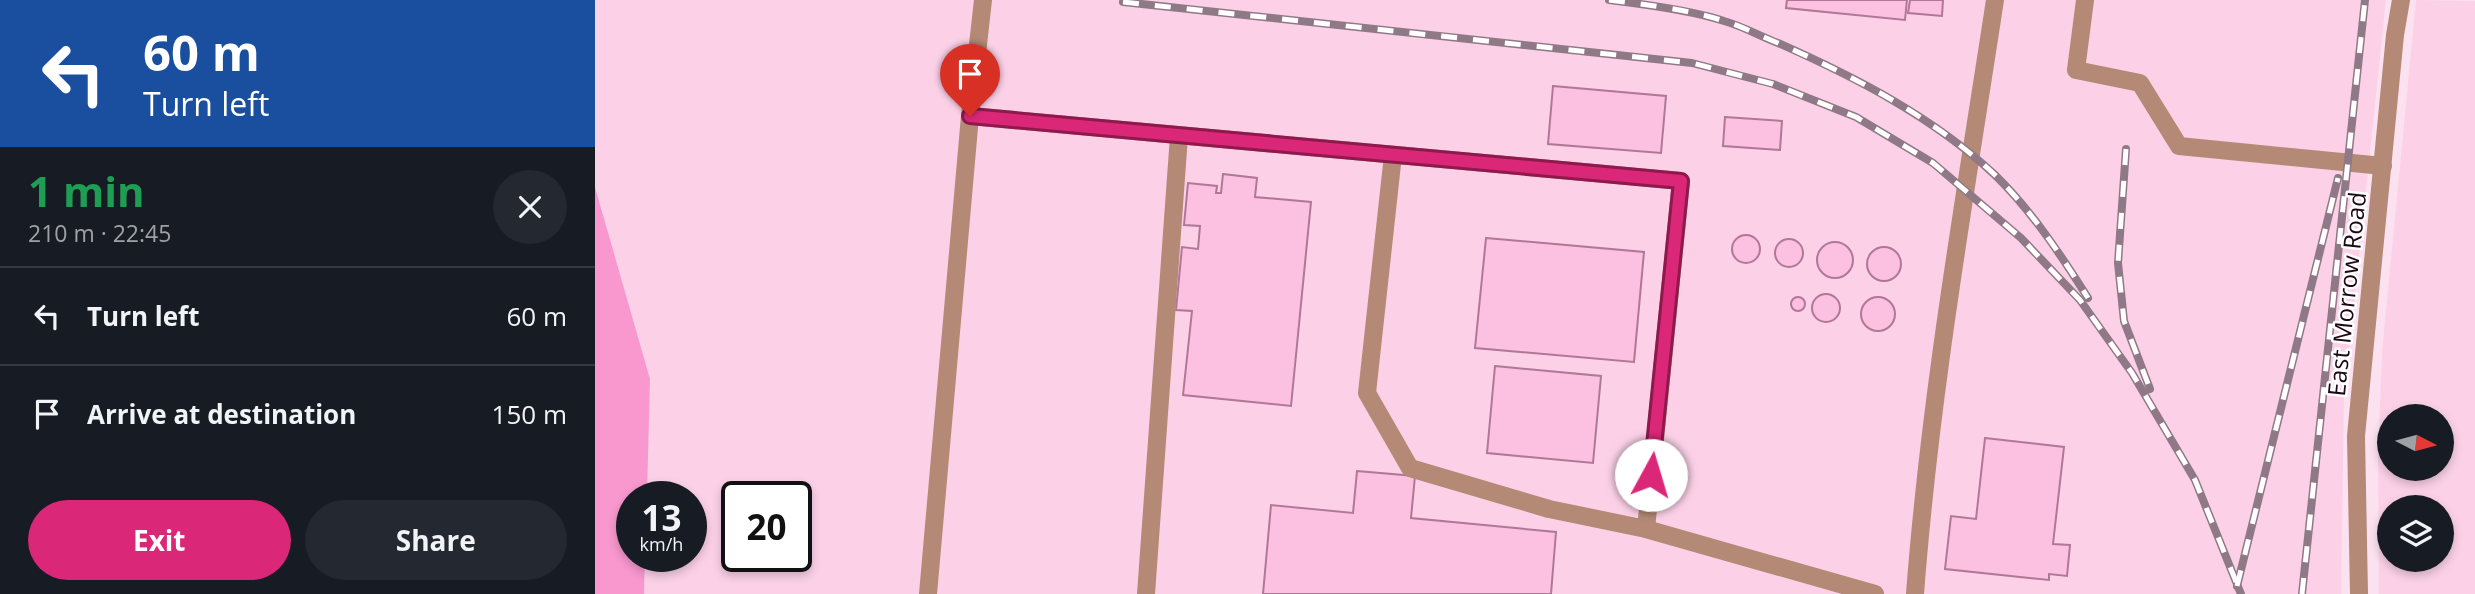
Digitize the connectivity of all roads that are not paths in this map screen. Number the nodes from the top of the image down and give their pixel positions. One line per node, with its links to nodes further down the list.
1 (983, 0): 5 (street)
2 (1995, 0): 13 (street)
3 (2085, 0): 8 (street)
4 (2401, 0): 8 (street, East Morrow Road)
5 (970, 116): 6 (street); 10 (street)
6 (1179, 136): 7 (street); 11 (street)
7 (1393, 155): 9 (street); 9 (street)
8 (2383, 166): 14 (street, East Morrow Road)
9 (1646, 529): 12 (street)
10 (928, 594)
11 (1146, 594)
12 (1875, 594)
13 (1915, 594)
14 (2359, 594)

